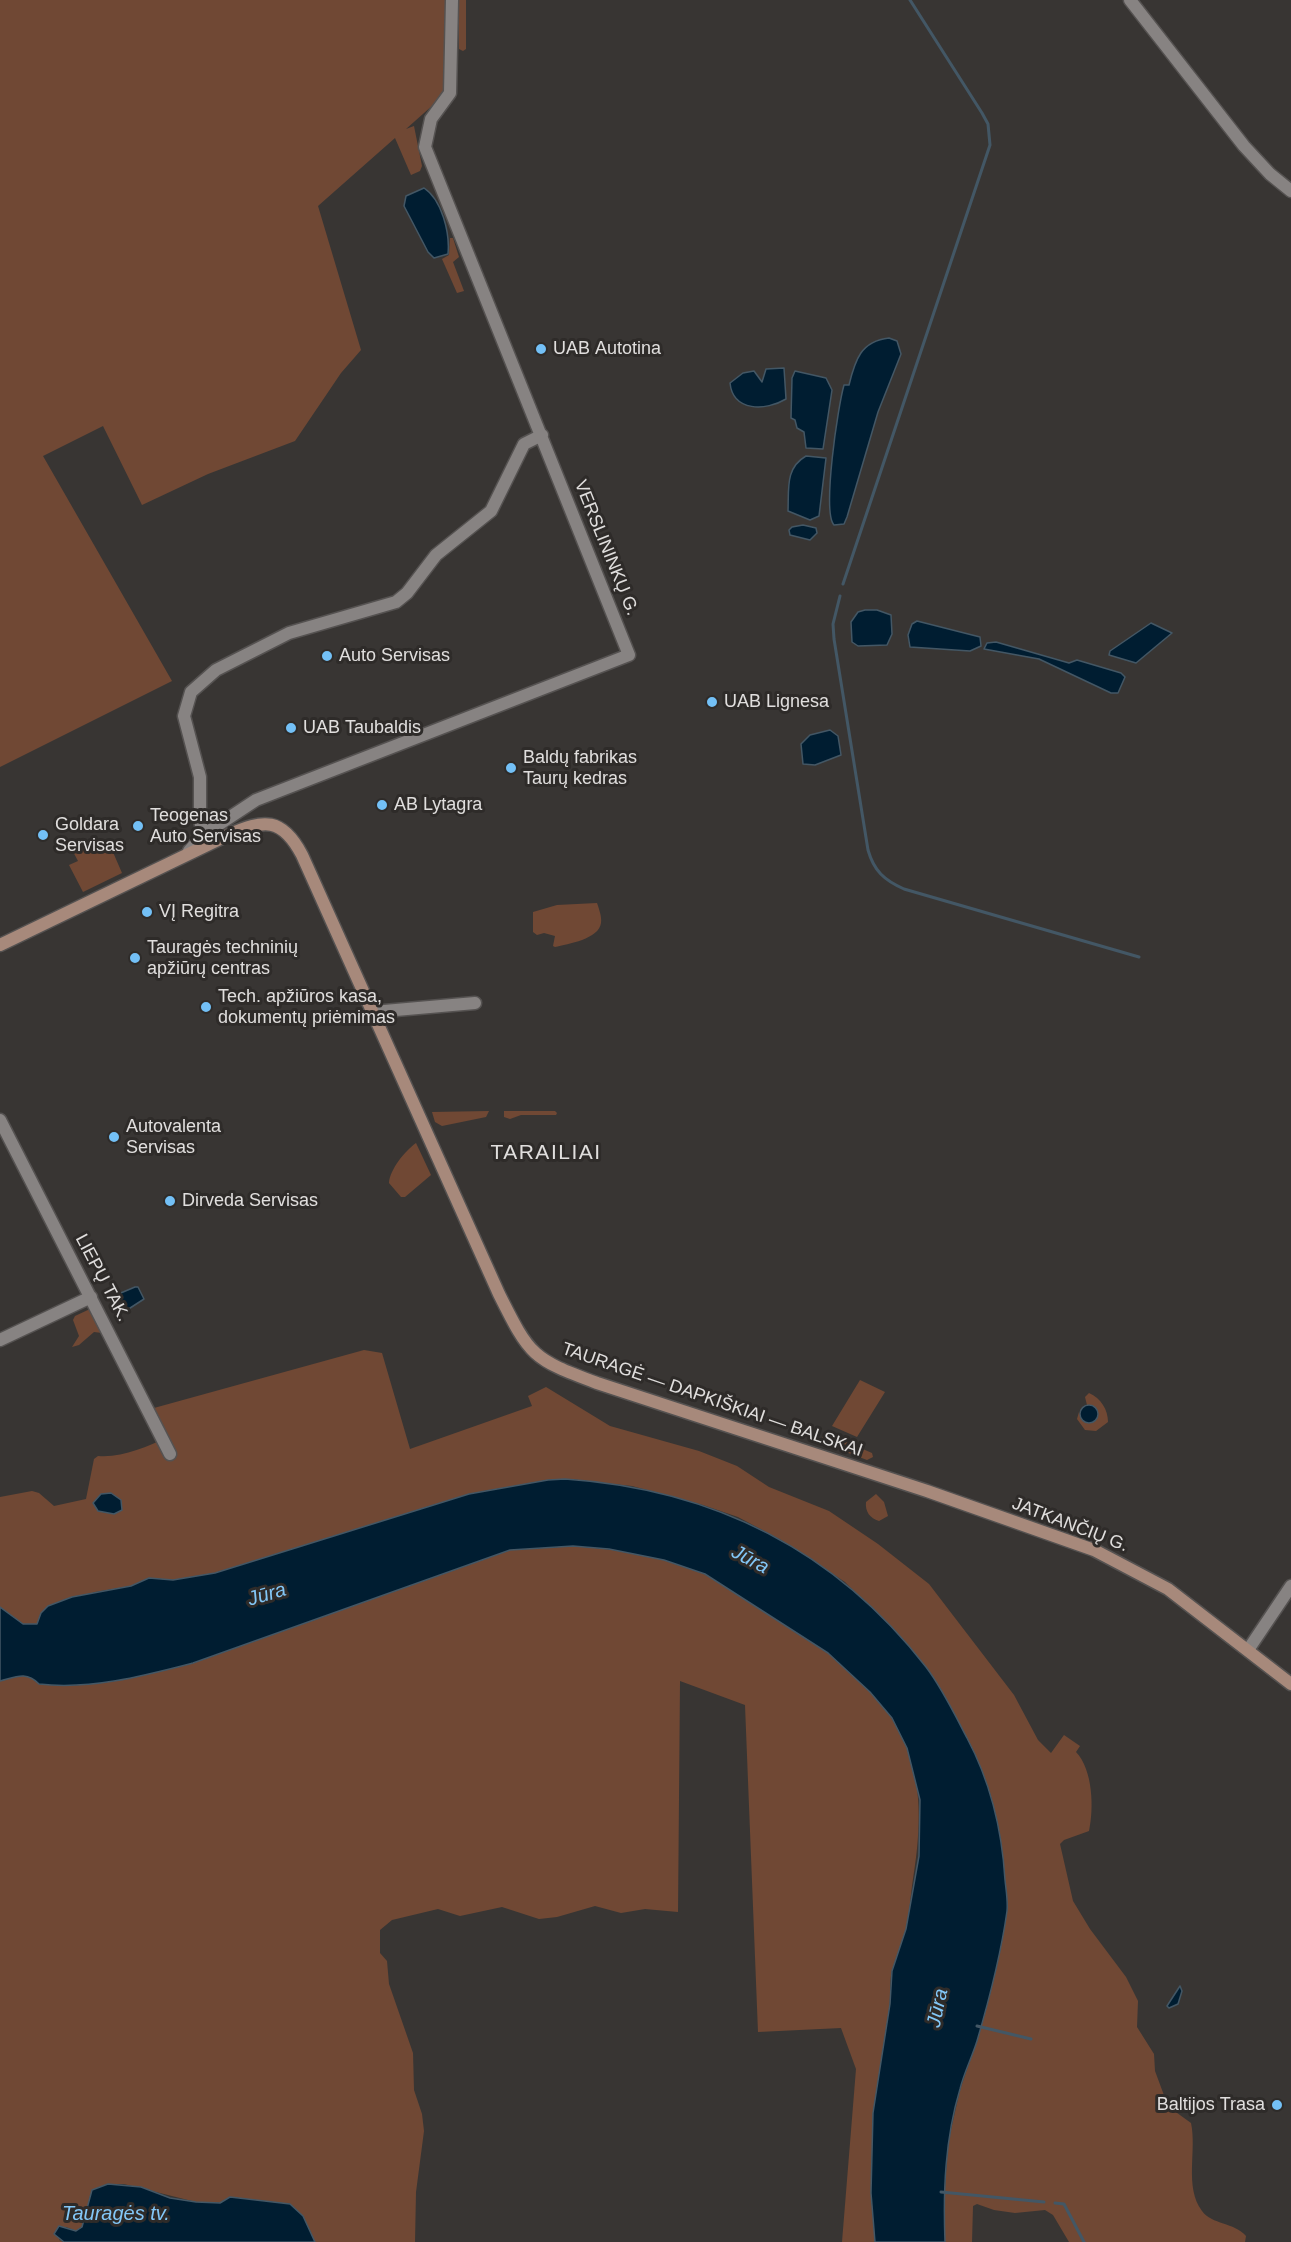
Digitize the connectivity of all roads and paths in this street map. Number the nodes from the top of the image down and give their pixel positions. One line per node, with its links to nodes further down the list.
1 (452, 0): 4 (street, VERSLININKŲ G.)
2 (1132, 3): 3 (street)
3 (1291, 191)
4 (542, 435): 5 (street); 5 (street, VERSLININKŲ G.)
5 (203, 835): 6 (street, VERSLININKŲ G.)
6 (189, 851): 7 (main road); 9 (main road, TAURAGĖ — DAPKIŠKIAI — BALSKAI)
7 (0, 945)
8 (476, 1003): 9 (street)
9 (373, 1012): 14 (main road, TAURAGĖ — DAPKIŠKIAI — BALSKAI)
10 (0, 1120): 11 (street, LIEPŲ TAK.)
11 (91, 1298): 12 (street); 13 (street, LIEPŲ TAK.)
12 (0, 1340)
13 (170, 1454)
14 (878, 1474): 16 (main road, JATKANČIŲ G.)
15 (1291, 1586): 16 (street)
16 (1248, 1650): 17 (main road, JATKANČIŲ G.)
17 (1291, 1684)

